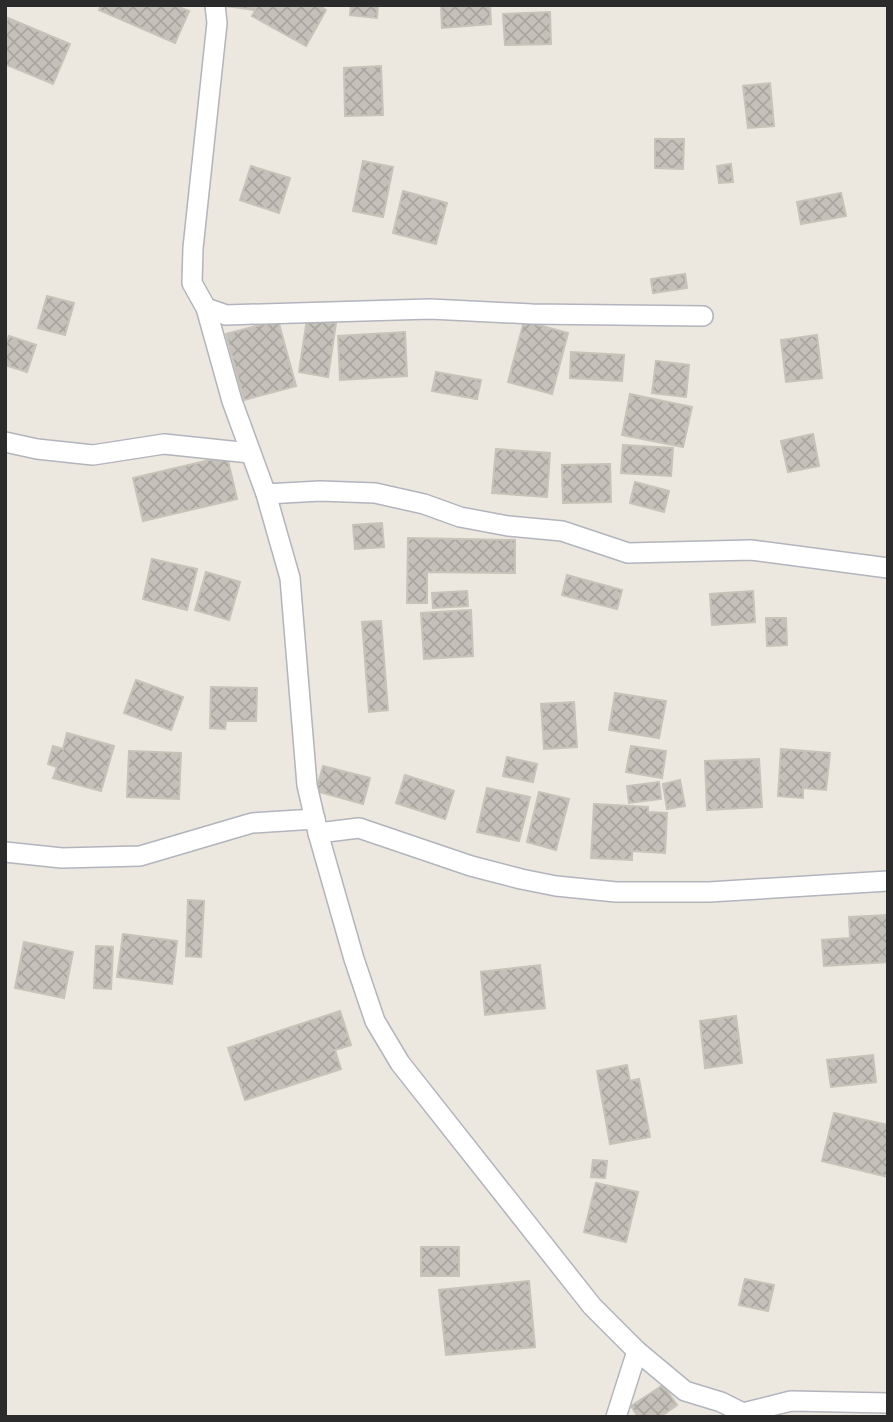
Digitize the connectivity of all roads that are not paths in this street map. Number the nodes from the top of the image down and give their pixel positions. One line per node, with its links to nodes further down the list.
1 (215, 5): 2 (street)
2 (206, 308): 3 (street); 5 (street)
3 (704, 316)
4 (5, 442): 5 (street)
5 (250, 453): 6 (street)
6 (266, 494): 7 (street); 8 (street)
7 (888, 568)
8 (316, 826): 9 (street); 10 (street); 11 (street)
9 (5, 852)
10 (888, 881)
11 (637, 1351): 12 (street); 13 (street)
12 (888, 1403)
13 (615, 1417)

